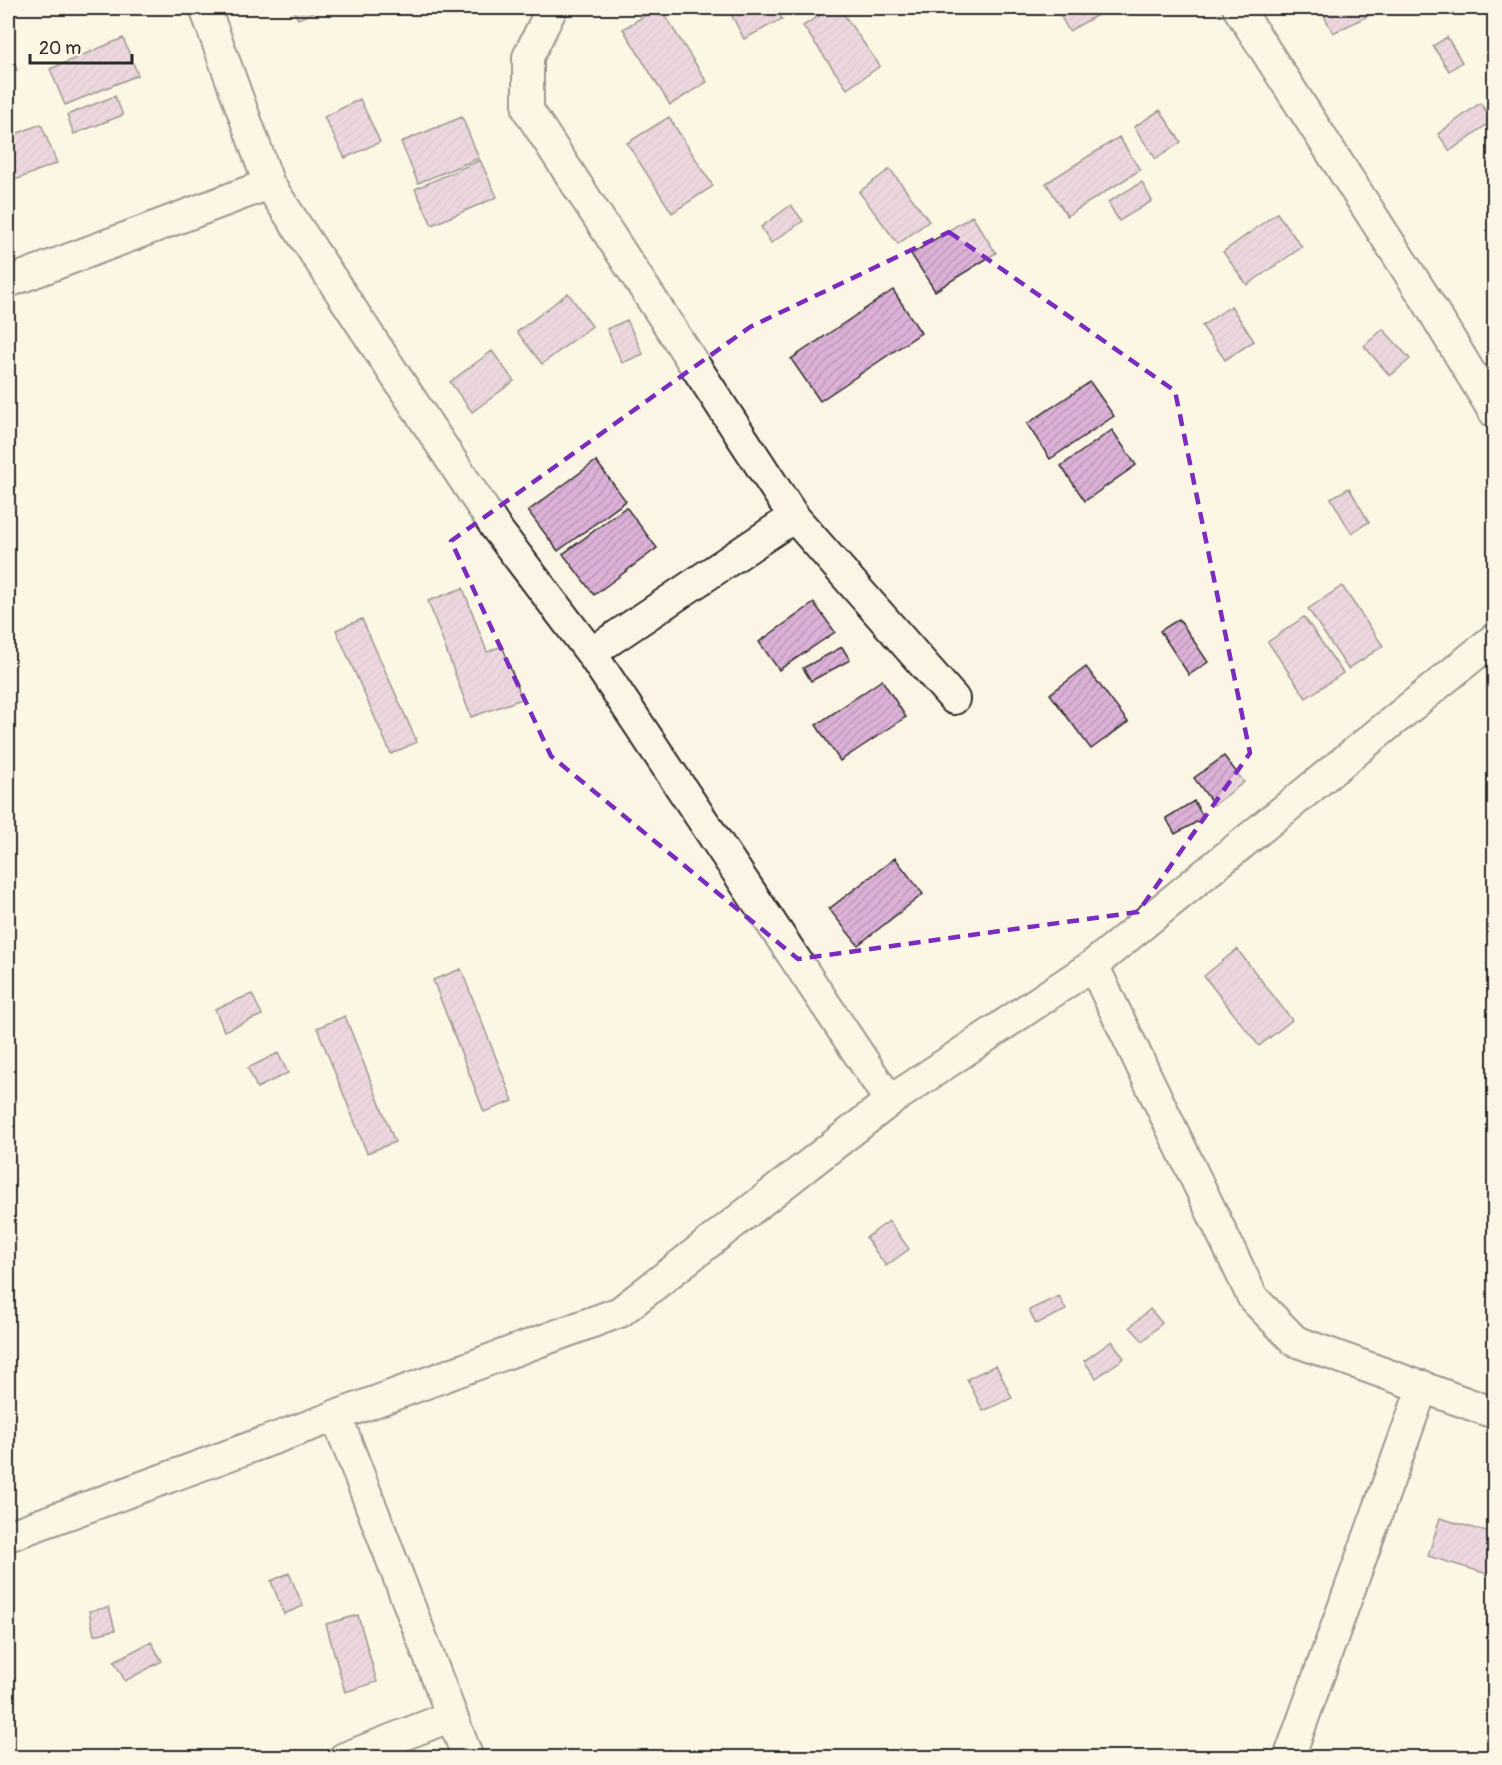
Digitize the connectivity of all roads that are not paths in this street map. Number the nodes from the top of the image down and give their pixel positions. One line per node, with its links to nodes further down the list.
1 (205, 8): 4 (street)
2 (552, 8): 7 (street)
3 (1238, 8): 6 (street)
4 (269, 184): 5 (street); 9 (street)
5 (8, 282)
6 (1494, 412)
7 (794, 517): 9 (street); 10 (street)
8 (1494, 639): 11 (street)
9 (591, 653): 12 (street)
10 (954, 699)
11 (1093, 965): 12 (street); 13 (street)
12 (890, 1101): 15 (street)
13 (1423, 1386): 14 (street); 20 (street)
14 (1494, 1413)
15 (336, 1415): 16 (street); 17 (street)
16 (8, 1536)
17 (452, 1716): 18 (street); 19 (street)
18 (345, 1758)
19 (468, 1758)
20 (1289, 1758)

